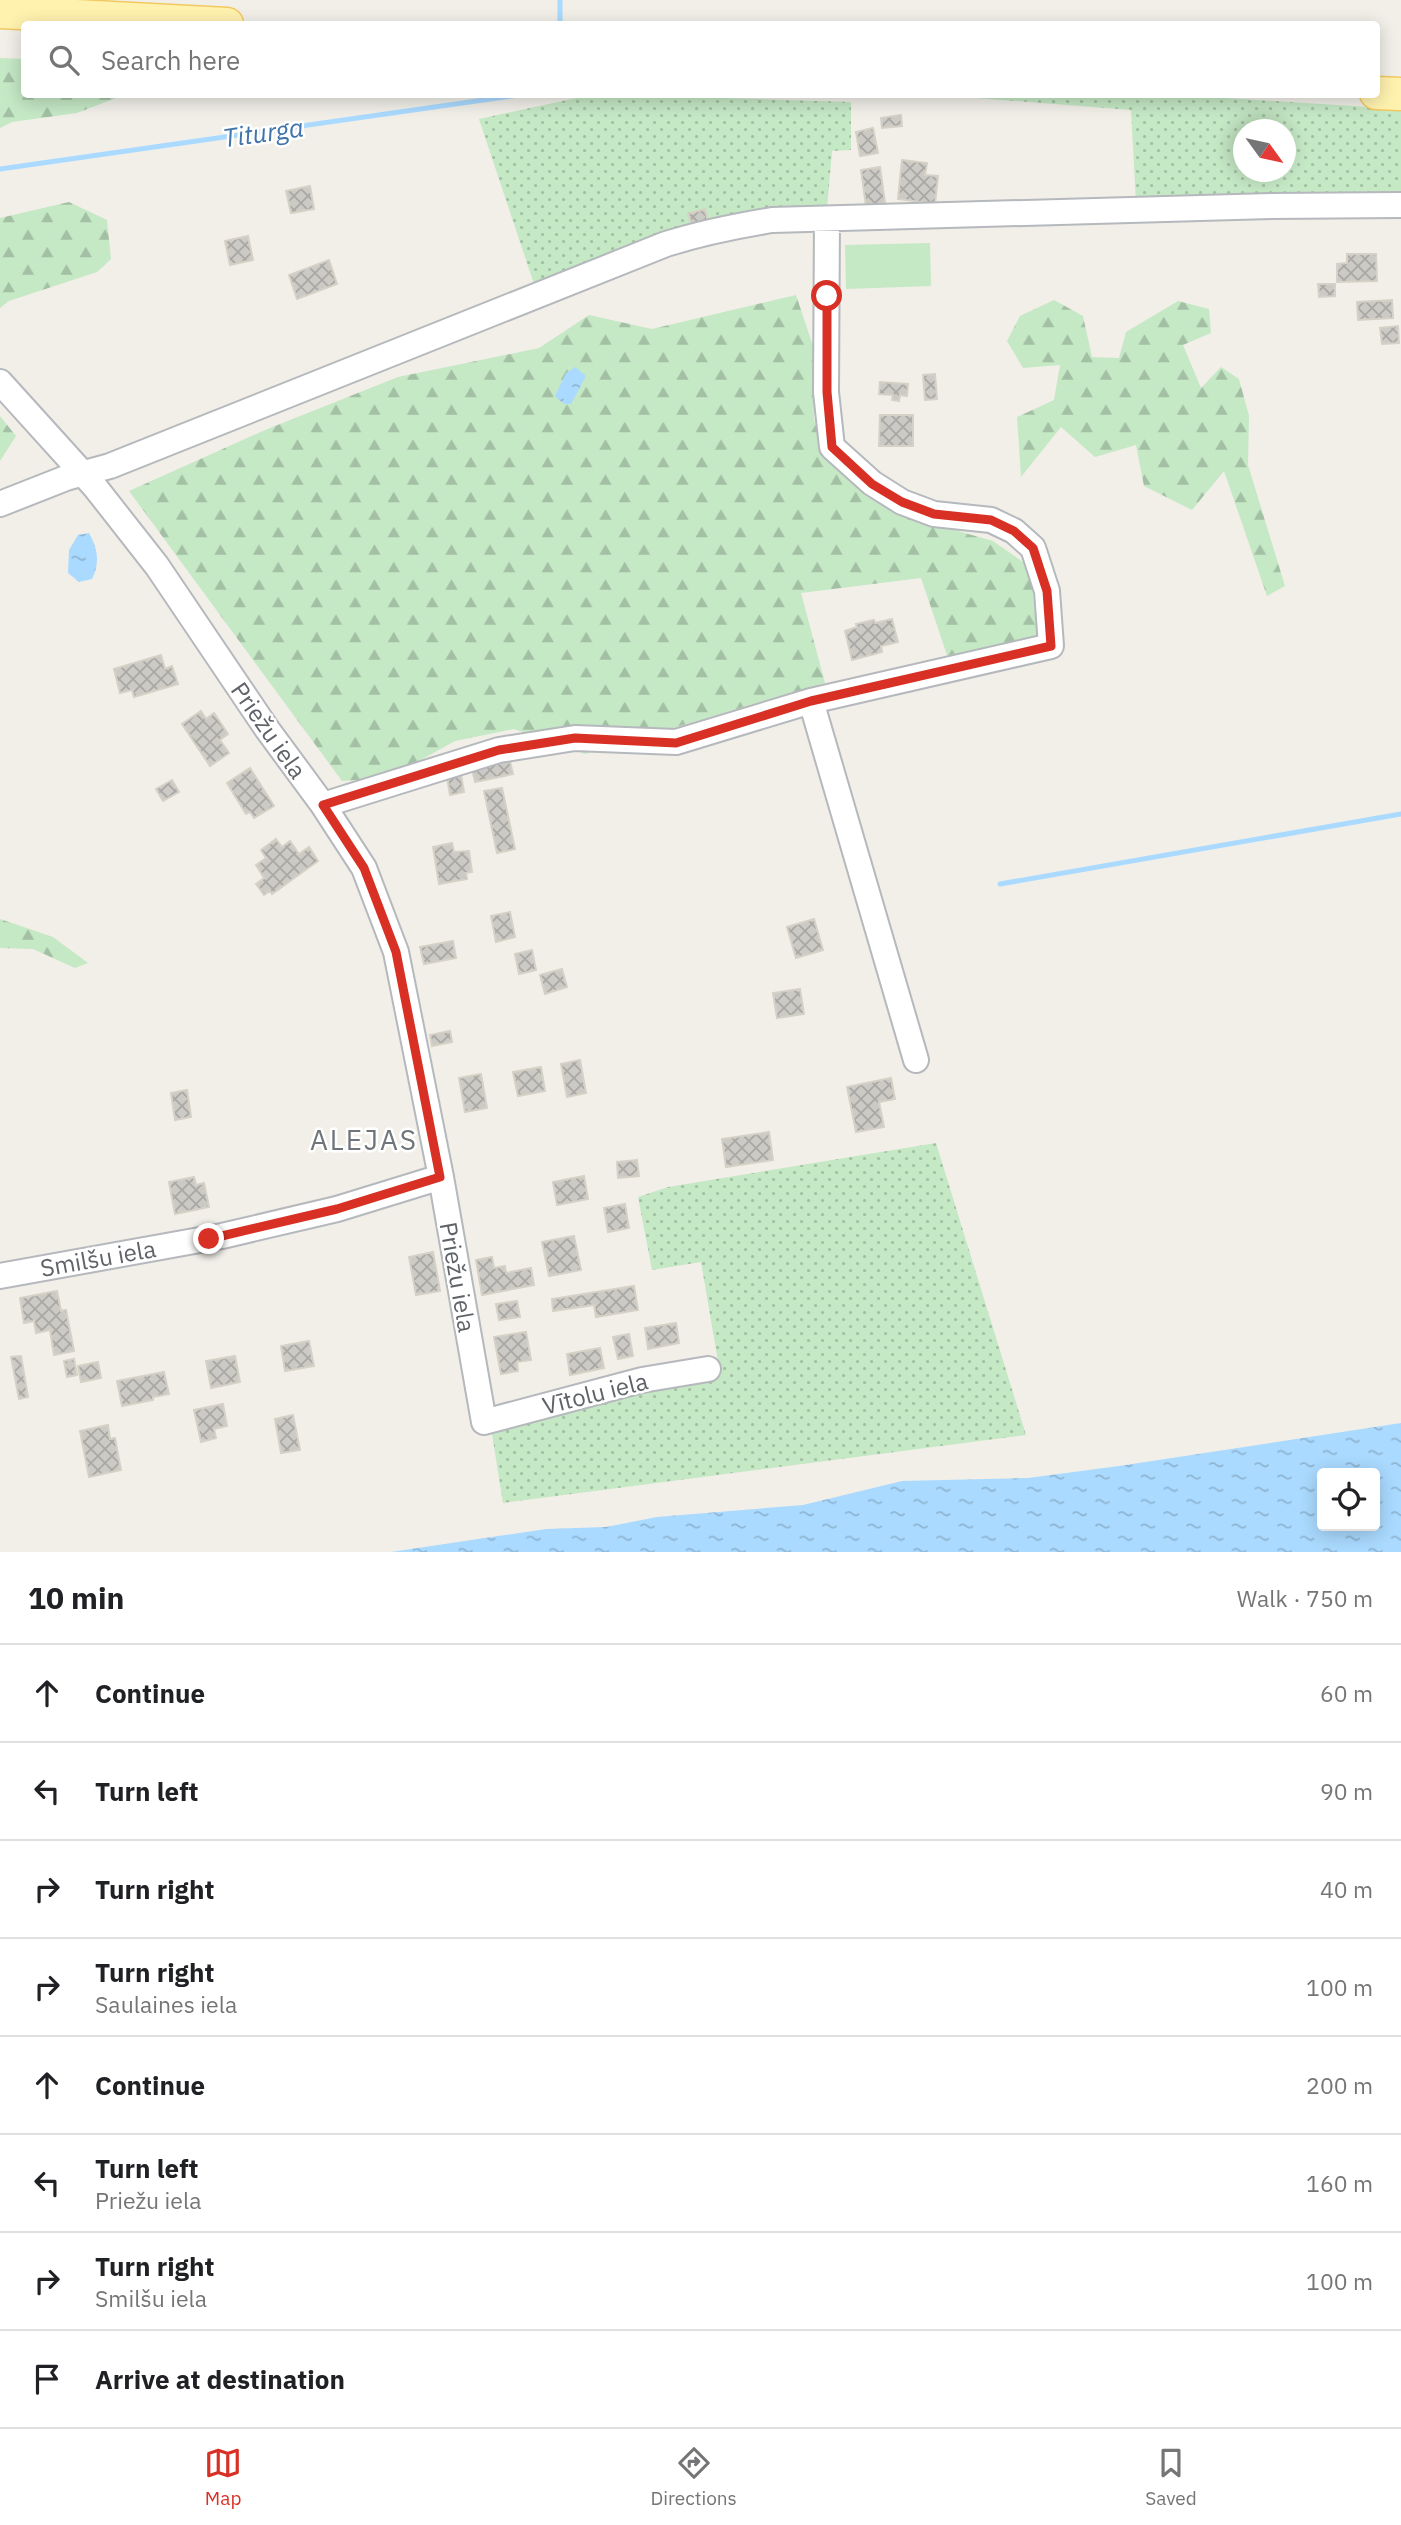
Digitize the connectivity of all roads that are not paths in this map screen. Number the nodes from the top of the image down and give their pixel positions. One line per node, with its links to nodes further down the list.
1 (107, 9): 2 (main road); 3 (main road)
2 (0, 12)
3 (204, 21)
4 (1380, 93): 5 (main road)
5 (1401, 94)
6 (1401, 205): 7 (street)
7 (827, 219): 9 (street); 11 (street)
8 (0, 382): 9 (street, Priežu iela)
9 (83, 474): 10 (street); 12 (street, Priežu iela)
10 (0, 504)
11 (811, 701): 12 (street); 13 (street)
12 (323, 805): 14 (street, Priežu iela)
13 (916, 1060)
14 (440, 1177): 15 (street, Smilšu iela); 17 (street, Priežu iela)
15 (0, 1276)
16 (708, 1369): 17 (street, Vītolu iela)
17 (484, 1422)

